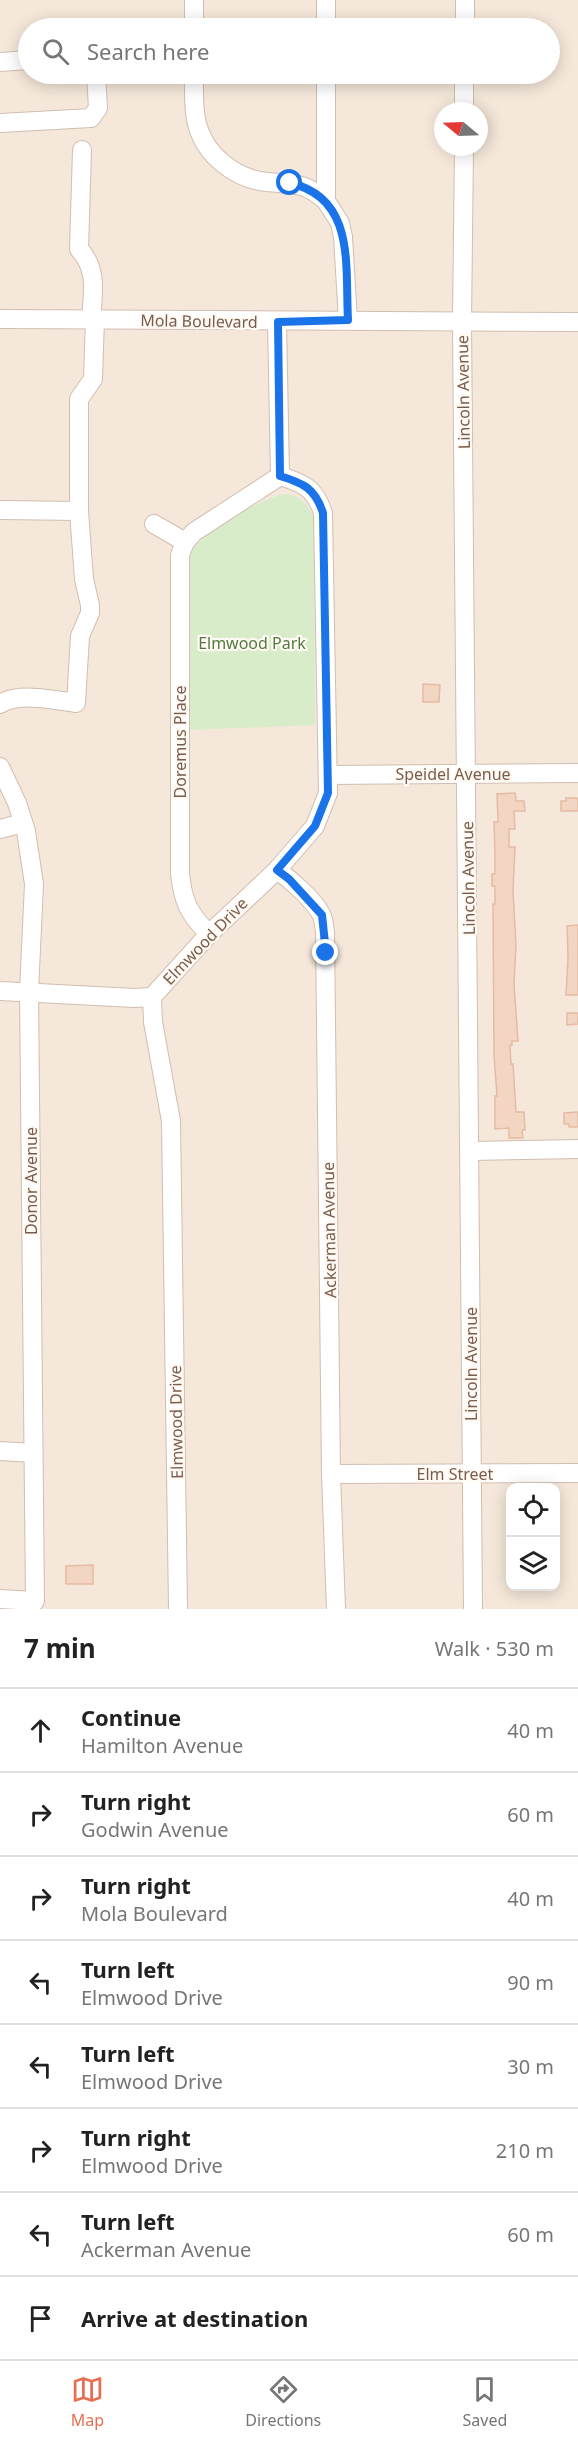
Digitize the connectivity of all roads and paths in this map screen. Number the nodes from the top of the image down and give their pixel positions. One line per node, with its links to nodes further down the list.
1 (194, 0): 4 (street)
2 (326, 0): 5 (street)
3 (465, 0): 6 (street)
4 (194, 18)
5 (326, 18)
6 (465, 18)
7 (18, 61): 8 (street)
8 (0, 62)
9 (97, 84): 14 (street)
10 (194, 84): 17 (street)
11 (326, 84): 17 (street)
12 (464, 84): 13 (street)
13 (464, 102)
14 (0, 123)
15 (82, 150): 19 (street)
16 (464, 156): 22 (street, Lincoln Avenue)
17 (326, 201): 20 (street)
18 (0, 319): 19 (street, Mola Boulevard)
19 (93, 319): 21 (street, Mola Boulevard); 26 (street)
20 (348, 320): 21 (street, Mola Boulevard); 22 (street, Mola Boulevard)
21 (278, 322): 24 (street)
22 (462, 322): 23 (street, Mola Boulevard); 33 (street, Lincoln Avenue)
23 (578, 322)
24 (280, 476): 28 (street); 32 (street, Elmwood Drive)
25 (0, 510): 26 (street)
26 (79, 511): 29 (street)
27 (154, 524): 28 (street)
28 (185, 543): 37 (street, Doremus Place)
29 (0, 704)
30 (0, 767): 34 (street, Donor Avenue)
31 (578, 773): 33 (street, Speidel Avenue)
32 (328, 775): 33 (street, Speidel Avenue); 36 (street, Elmwood Drive)
33 (467, 775): 42 (street, Lincoln Avenue)
34 (23, 823): 35 (street); 39 (street, Donor Avenue)
35 (0, 829)
36 (277, 870): 37 (street, Elmwood Drive); 46 (street, Ackerman Avenue)
37 (209, 934): 40 (street, Elmwood Drive)
38 (0, 991): 39 (street)
39 (29, 992): 40 (street); 44 (street, Donor Avenue)
40 (152, 997): 49 (street, Elmwood Drive)
41 (578, 1149): 42 (street)
42 (471, 1151): 47 (street, Lincoln Avenue)
43 (0, 1451): 44 (street)
44 (33, 1453): 48 (street, Donor Avenue)
45 (578, 1473): 47 (street, Elm Street)
46 (332, 1474): 47 (street, Elm Street); 50 (street, Ackerman Avenue)
47 (471, 1475): 51 (street, Lincoln Avenue)
48 (0, 1599)
49 (178, 1609)
50 (336, 1609)
51 (473, 1609)

